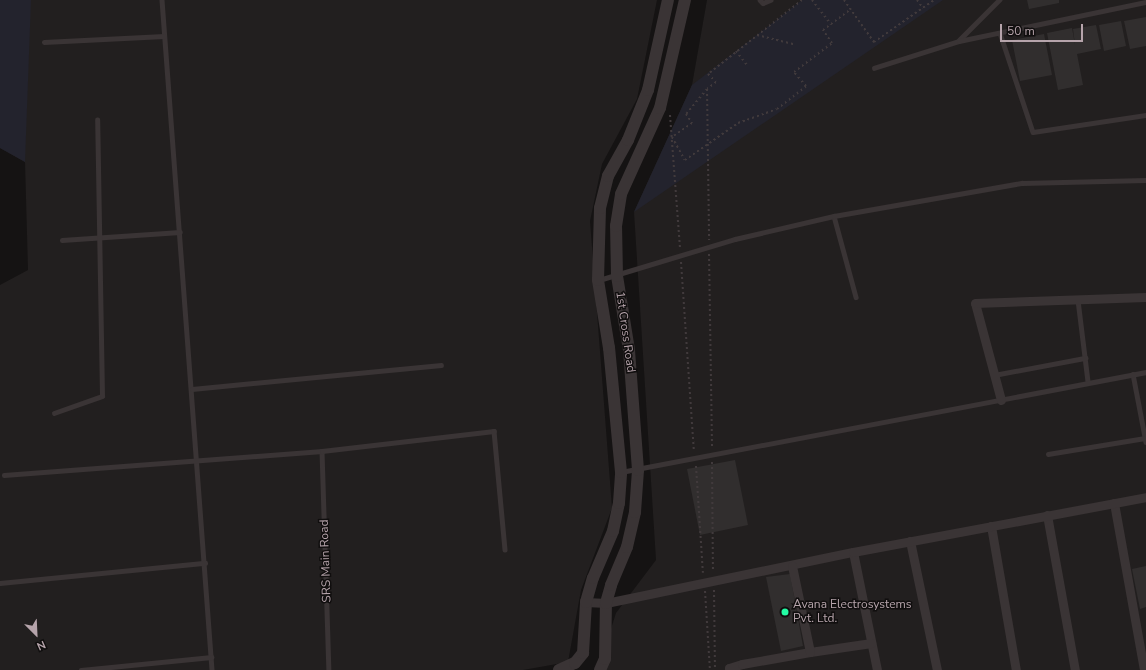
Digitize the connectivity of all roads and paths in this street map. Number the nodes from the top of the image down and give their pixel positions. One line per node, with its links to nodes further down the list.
1 (162, 0): 18 (lane)
2 (668, 0): 39 (street)
3 (685, 0): 38 (street, 1st Cross Road)
4 (760, 0): 5 (lane)
5 (770, 0)
6 (802, 0): 17 (path)
7 (812, 0): 15 (path)
8 (844, 0): 14 (path)
9 (917, 0): 13 (path)
10 (934, 0): 13 (path)
11 (999, 0): 19 (lane)
12 (1146, 2): 16 (lane)
13 (923, 8): 14 (path)
14 (851, 9): 15 (path)
15 (830, 24): 25 (path)
16 (1000, 32): 19 (lane); 27 (lane)
17 (757, 35): 21 (path); 22 (path)
18 (164, 36): 20 (lane); 31 (lane)
19 (959, 41): 24 (lane)
20 (44, 42)
21 (794, 44)
22 (736, 51): 23 (path); 25 (path)
23 (747, 65)
24 (874, 68)
25 (707, 89): 34 (path)
26 (670, 113): 35 (path)
27 (1146, 115)
28 (97, 120): 32 (lane)
29 (1146, 180): 30 (lane)
30 (834, 216): 38 (lane); 40 (lane)
31 (180, 232): 32 (lane); 49 (lane)
32 (99, 238): 33 (lane); 51 (lane)
33 (62, 240)
34 (709, 240)
35 (680, 248)
36 (709, 248): 70 (path)
37 (680, 256): 55 (path)
38 (617, 276): 39 (lane); 58 (street, 1st Cross Road)
39 (598, 280): 59 (street)
40 (856, 297)
41 (1146, 297): 42 (street)
42 (1078, 300): 43 (lane); 47 (street)
43 (1085, 358): 47 (lane); 48 (lane)
44 (441, 365): 49 (lane)
45 (1146, 372): 46 (lane)
46 (1133, 374): 48 (lane); 52 (lane)
47 (994, 375): 50 (street)
48 (1088, 382): 50 (lane)
49 (192, 389): 56 (lane)
50 (1001, 400): 58 (lane)
51 (54, 413)
52 (1146, 440): 54 (lane)
53 (322, 451): 56 (lane); 66 (lane); 82 (lane, SRS Main Road)
54 (1048, 454)
55 (695, 455)
56 (198, 461): 60 (lane); 68 (lane)
57 (695, 463): 71 (path)
58 (638, 470): 59 (lane); 76 (street, 1st Cross Road)
59 (621, 472): 75 (street)
60 (4, 476)
61 (1146, 497): 62 (street)
62 (1114, 503): 63 (street); 92 (street)
63 (1047, 515): 64 (street); 91 (street)
64 (991, 526): 65 (street); 90 (street)
65 (910, 541): 67 (street); 89 (street)
66 (505, 549)
67 (853, 552): 69 (street); 77 (street)
68 (205, 563): 73 (lane); 79 (lane)
69 (792, 566): 76 (street); 78 (street)
70 (713, 574)
71 (703, 575)
72 (714, 582): 86 (path)
73 (0, 583)
74 (705, 590): 85 (path)
75 (586, 602): 76 (street); 83 (street)
76 (606, 603): 84 (street, 1st Cross Road)
77 (871, 643): 78 (street); 88 (street)
78 (810, 652): 87 (street)
79 (211, 657): 80 (lane); 81 (lane)
80 (81, 670)
81 (212, 670)
82 (330, 670)
83 (559, 670)
84 (600, 670)
85 (710, 670)
86 (715, 670)
87 (729, 670)
88 (876, 670)
89 (938, 670)
90 (1016, 670)
91 (1075, 670)
92 (1144, 670)

